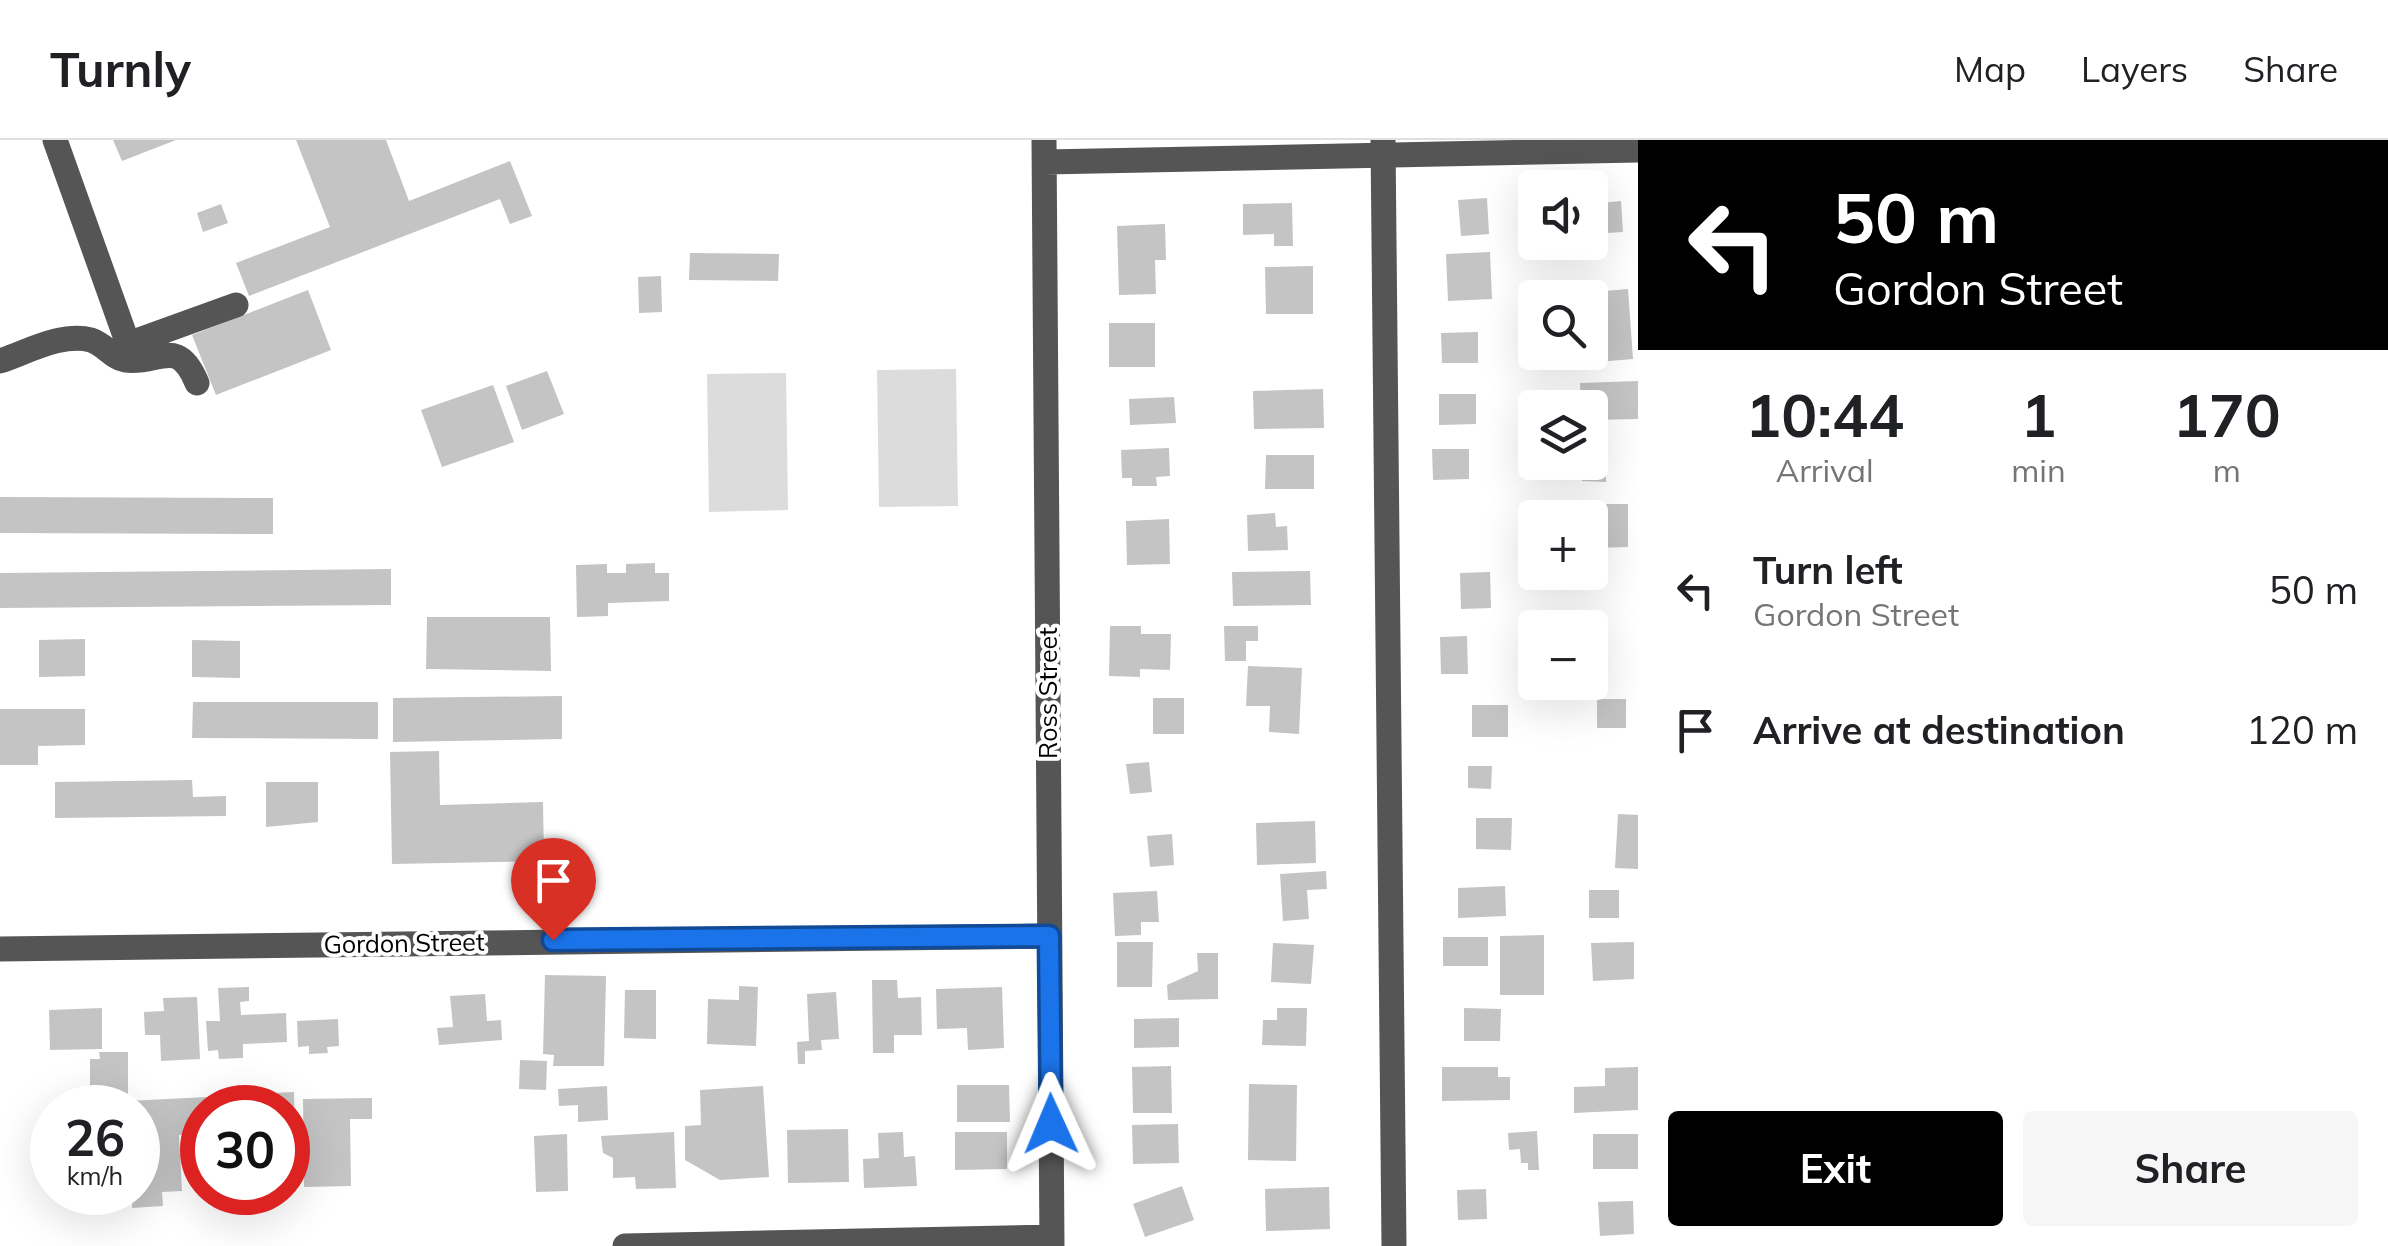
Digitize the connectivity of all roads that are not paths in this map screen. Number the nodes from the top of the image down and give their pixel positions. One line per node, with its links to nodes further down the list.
1 (55, 140): 5 (street)
2 (1383, 148): 3 (street); 4 (street); 12 (street)
3 (1638, 150)
4 (1045, 151): 8 (street, Ross Street)
5 (236, 305)
6 (0, 362): 7 (street)
7 (197, 383)
8 (1049, 936): 9 (street, Gordon Street); 10 (street, Ross Street)
9 (0, 949)
10 (1052, 1242): 11 (street)
11 (625, 1246)
12 (1394, 1246)

